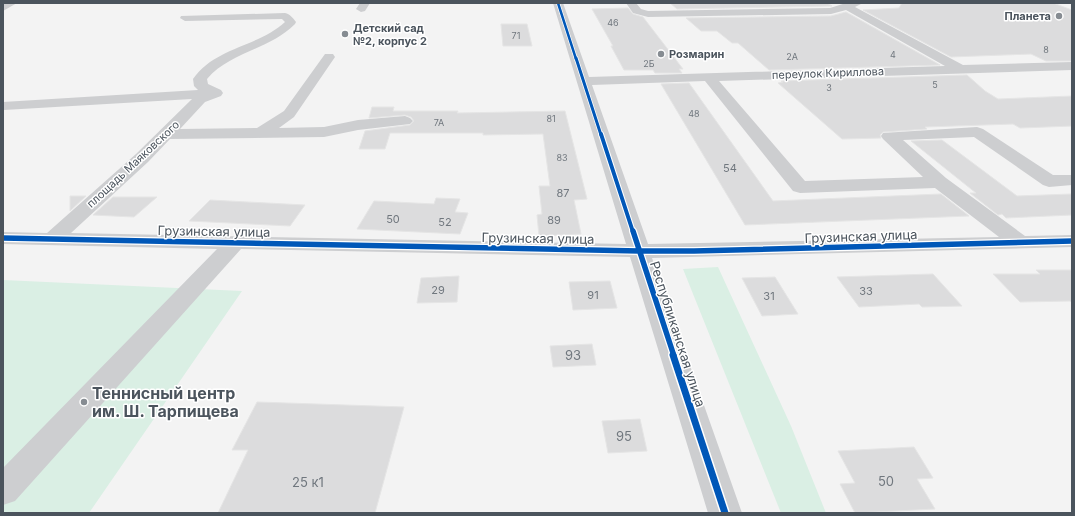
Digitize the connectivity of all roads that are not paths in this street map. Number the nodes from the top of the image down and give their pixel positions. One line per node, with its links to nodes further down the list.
1 (12, 3): 6 (street)
2 (558, 3): 12 (street, Республиканская улица)
3 (631, 3): 5 (street)
4 (858, 3): 5 (street)
5 (846, 6): 10 (street)
6 (3, 8)
7 (185, 18): 13 (street)
8 (329, 57): 16 (street)
9 (1072, 66): 10 (street, переулок Кириллова)
10 (961, 69): 11 (street, переулок Кириллова)
11 (709, 77): 12 (street, переулок Кириллова); 19 (street)
12 (584, 81): 25 (street, Республиканская улица)
13 (216, 93): 14 (street); 17 (street, площадь Маяковского)
14 (4, 106)
15 (405, 121): 16 (street)
16 (262, 132): 17 (street)
17 (166, 134): 21 (street, площадь Маяковского)
18 (1072, 180): 19 (street)
19 (939, 182): 23 (street)
20 (3, 238): 21 (street, Грузинская улица)
21 (52, 239): 24 (street, Грузинская улица)
22 (1072, 241): 23 (street, Грузинская улица)
23 (1020, 242): 25 (street, Грузинская улица)
24 (235, 243): 25 (street, Грузинская улица); 26 (street)
25 (639, 251): 27 (street, Республиканская улица)
26 (3, 490)
27 (725, 513)

